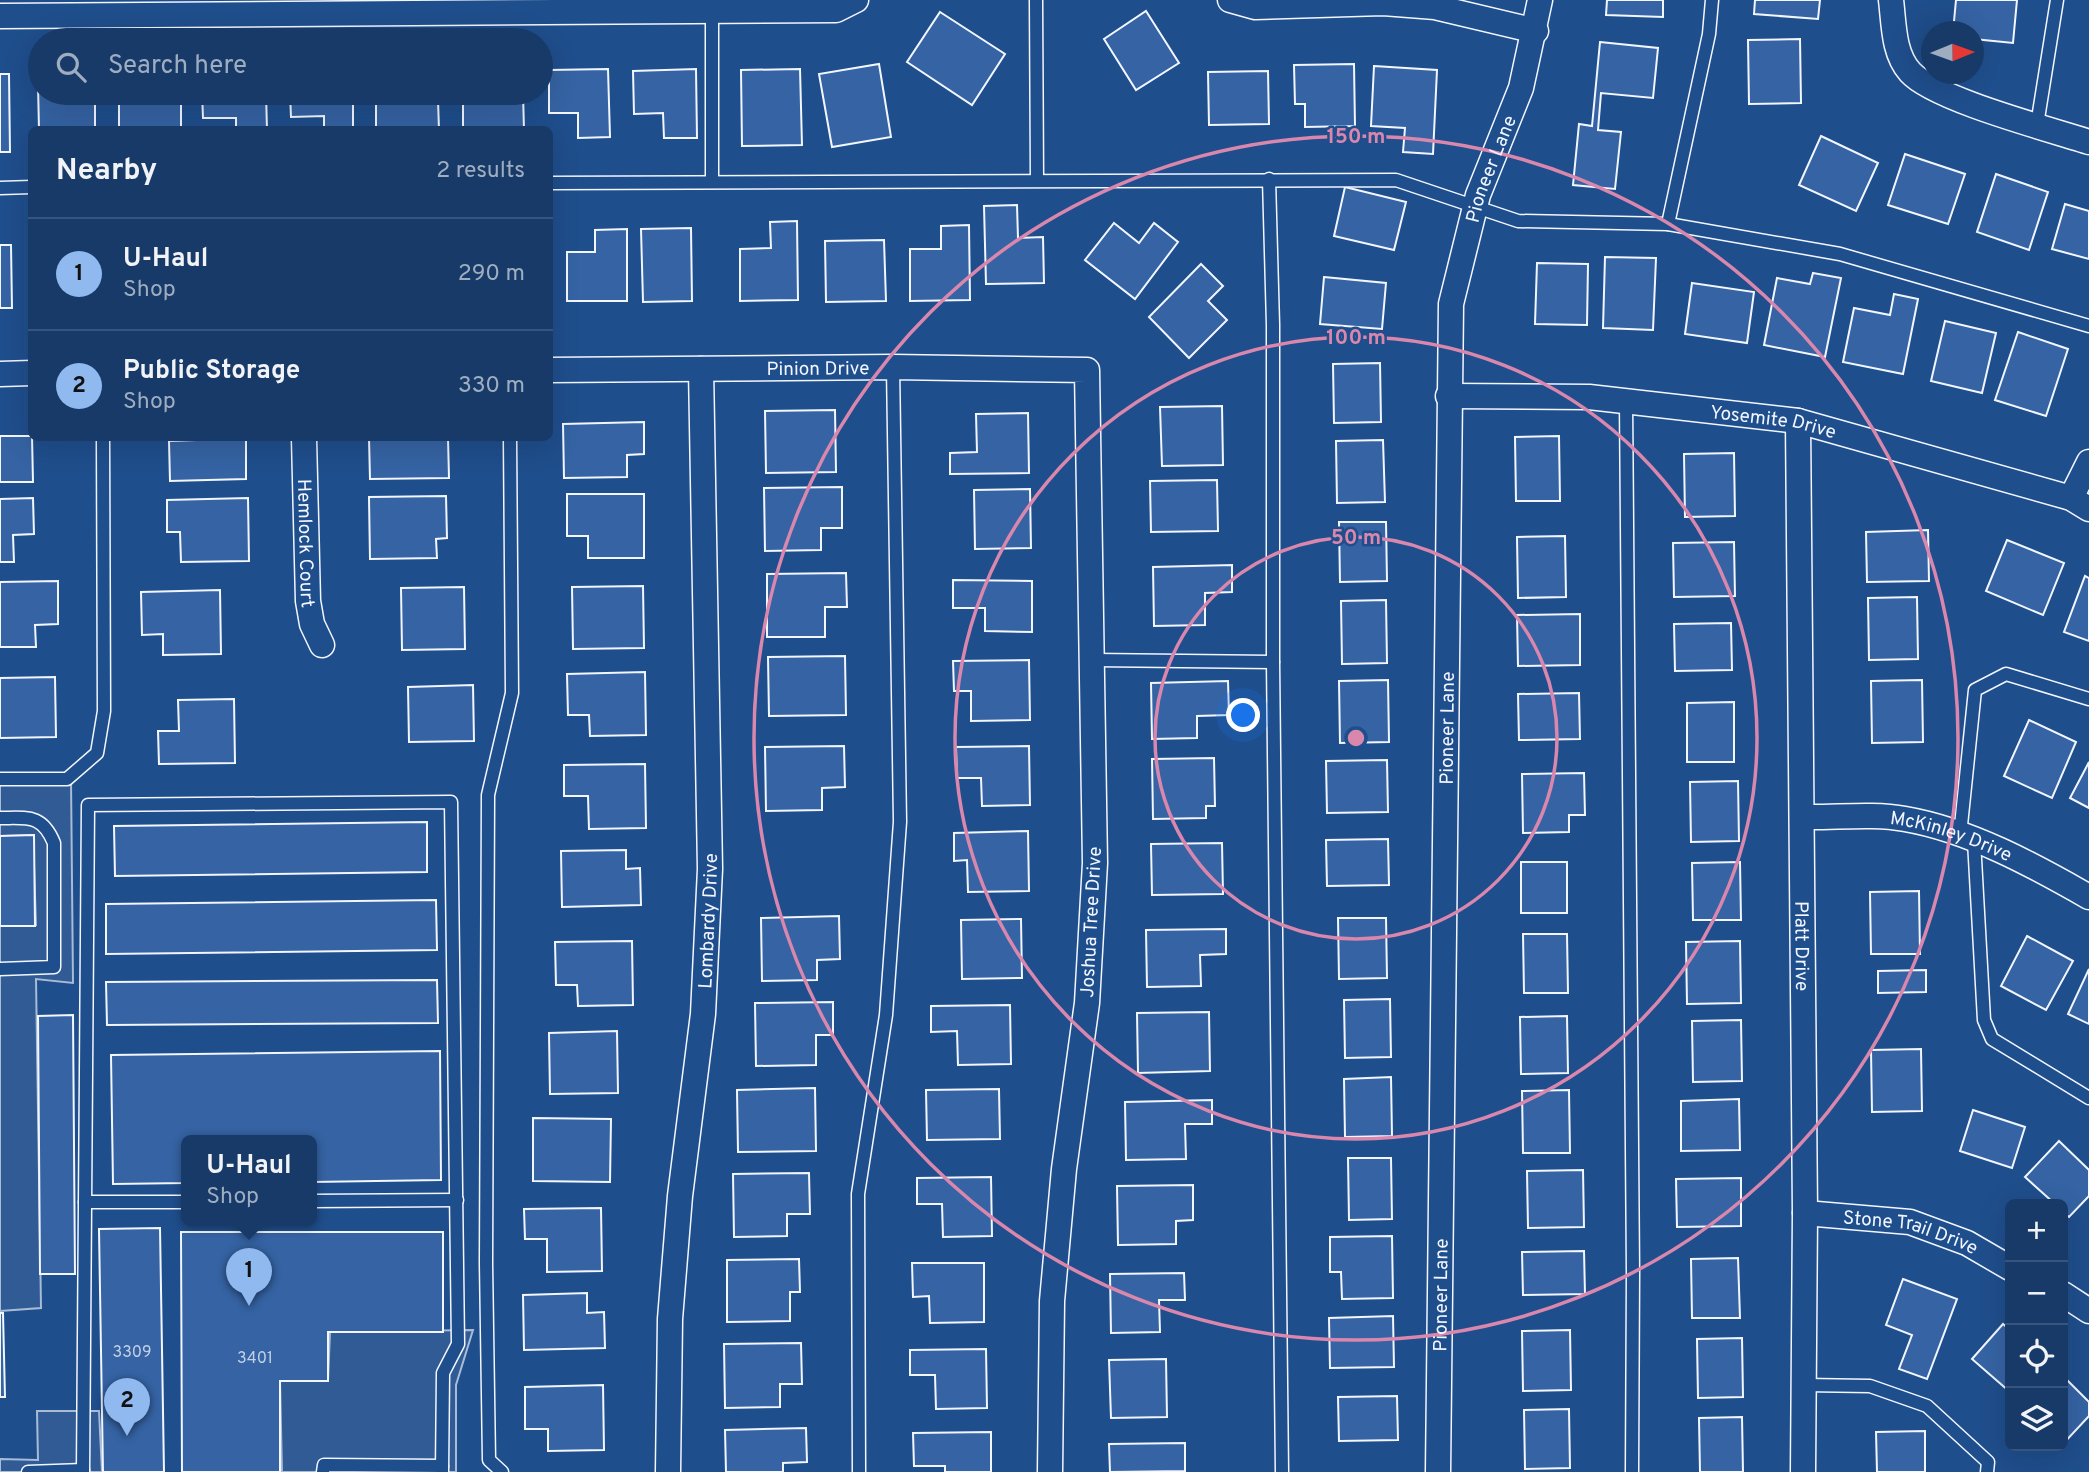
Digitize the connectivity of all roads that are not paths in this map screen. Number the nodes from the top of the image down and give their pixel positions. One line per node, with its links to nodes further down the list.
1 (1036, 0): 16 (lane)
2 (1230, 0): 7 (street)
3 (1540, 0): 12 (street, Pioneer Lane)
4 (1712, 0): 22 (lane)
5 (1891, 0): 13 (street)
6 (2057, 0): 13 (lane)
7 (1383, 2): 12 (street)
8 (853, 3): 10 (street)
9 (525, 6): 10 (street); 11 (street)
10 (705, 7): 17 (lane)
11 (0, 16)
12 (1536, 31): 21 (street, Pioneer Lane)
13 (2037, 125): 14 (street)
14 (2089, 142)
15 (1269, 178): 16 (lane); 21 (lane); 40 (lane)
16 (1037, 180): 17 (lane)
17 (712, 181): 18 (lane)
18 (553, 183)
19 (28, 187): 20 (lane)
20 (0, 188)
21 (1475, 208): 22 (lane); 30 (street, Pioneer Lane)
22 (1668, 224): 23 (lane)
23 (2089, 326)
24 (893, 367): 25 (street, Pinion Drive); 27 (street, Pinion Drive); 64 (lane)
25 (701, 369): 26 (street, Pinion Drive); 63 (street, Lombardy Drive)
26 (553, 370)
27 (1087, 370): 39 (street, Joshua Tree Drive)
28 (28, 373): 29 (street)
29 (0, 374)
30 (1448, 396): 31 (street, Yosemite Drive); 67 (street, Pioneer Lane)
31 (1626, 401): 32 (street, Yosemite Drive); 68 (lane)
32 (1798, 421): 37 (street, Yosemite Drive); 43 (street, Platt Drive)
33 (103, 441): 42 (lane)
34 (304, 441): 38 (street, Hemlock Court)
35 (510, 441): 62 (lane)
36 (2089, 462): 37 (street)
37 (2080, 503)
38 (322, 645)
39 (1093, 660): 40 (lane); 65 (street, Joshua Tree Drive)
40 (1273, 662): 66 (lane)
41 (2089, 699): 45 (lane)
42 (0, 779)
43 (1802, 817): 45 (street, McKinley Drive); 53 (street, Platt Drive)
44 (0, 818): 47 (lane)
45 (1967, 838): 46 (street, McKinley Drive); 48 (lane)
46 (2089, 897)
47 (0, 969)
48 (2089, 1098)
49 (457, 1200): 50 (lane); 51 (lane); 58 (lane)
50 (317, 1201)
51 (85, 1202): 52 (lane); 59 (lane)
52 (181, 1202)
53 (1805, 1213): 54 (street, Stone Trail Drive); 57 (street, Platt Drive)
54 (2005, 1265)
55 (2068, 1297): 56 (street)
56 (2089, 1311)
57 (1804, 1385): 69 (street, Platt Drive); 70 (lane)
58 (442, 1469): 61 (lane)
59 (83, 1471): 60 (lane)
60 (28, 1472)
61 (323, 1472)
62 (502, 1472)
63 (668, 1472)
64 (859, 1472)
65 (1050, 1472)
66 (1282, 1472)
67 (1438, 1472)
68 (1632, 1472)
69 (1803, 1472)
70 (1987, 1472)

